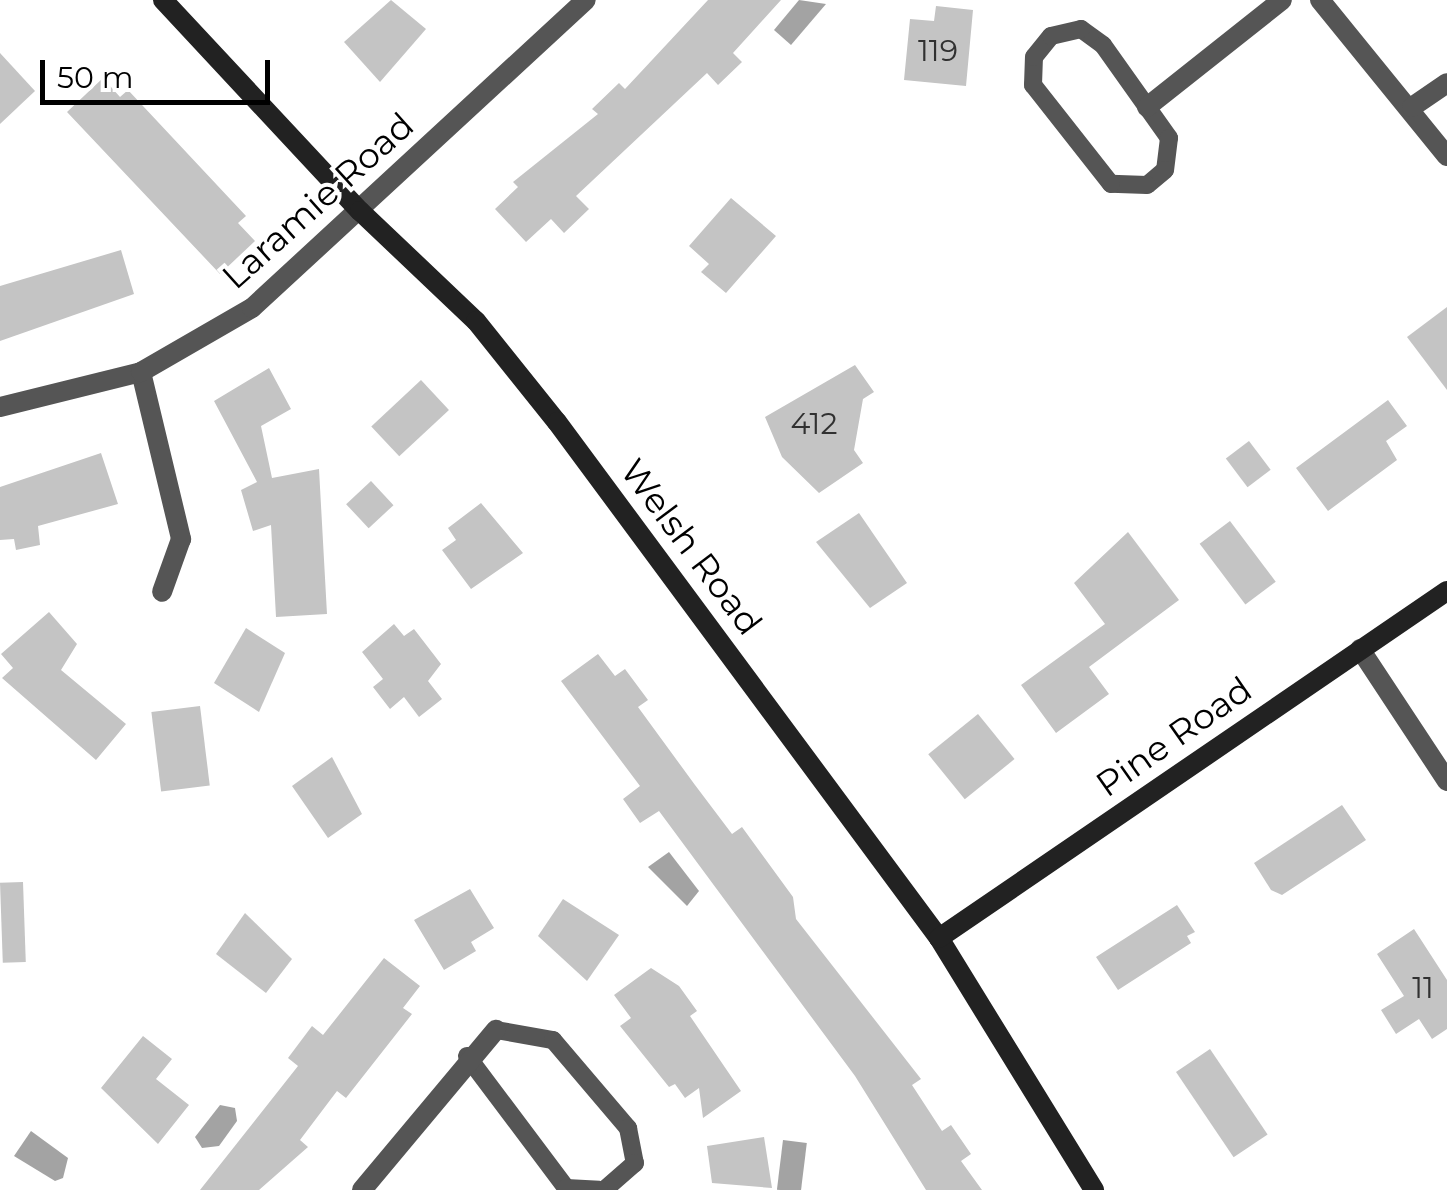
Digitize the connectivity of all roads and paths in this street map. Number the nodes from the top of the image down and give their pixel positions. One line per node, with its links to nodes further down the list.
1 (163, 0): 9 (main road, Welsh Road)
2 (586, 0): 9 (street, Laramie Road)
3 (1282, 0): 6 (street)
4 (1320, 0): 7 (street)
5 (1447, 83): 7 (street)
6 (1147, 107): 6 (lane)
7 (1412, 107): 8 (street)
8 (1447, 156)
9 (360, 211): 10 (street, Laramie Road); 16 (main road, Welsh Road)
10 (141, 372): 11 (street, Laramie Road); 13 (street)
11 (0, 407)
12 (1447, 591): 14 (main road, Pine Road)
13 (162, 592)
14 (1360, 649): 15 (street); 16 (main road, Pine Road)
15 (1447, 781)
16 (938, 938): 21 (main road, Welsh Road)
17 (496, 1030): 18 (street); 20 (lane)
18 (467, 1056): 19 (street); 20 (lane)
19 (362, 1190)
20 (602, 1190)
21 (1094, 1190)

